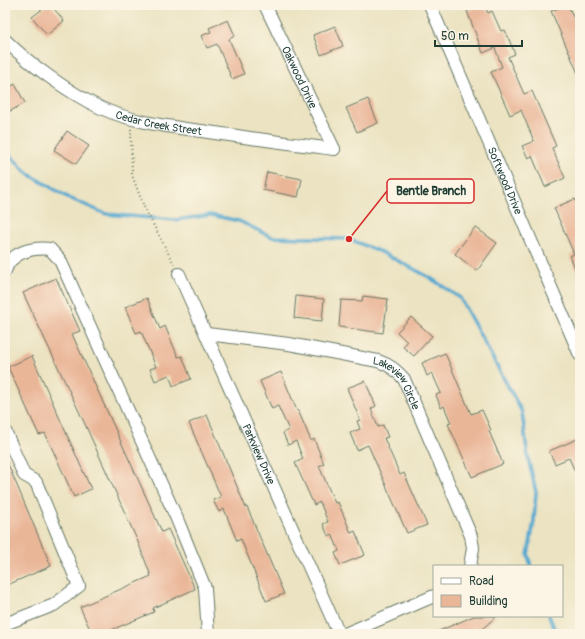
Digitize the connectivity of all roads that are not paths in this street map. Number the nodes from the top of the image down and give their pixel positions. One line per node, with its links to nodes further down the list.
1 (265, 5): 4 (street, Oakwood Drive)
2 (430, 5): 8 (street, Softwood Drive)
3 (5, 40): 4 (street, Cedar Creek Street)
4 (334, 150)
5 (5, 271): 13 (street)
6 (179, 274): 7 (street, Parkview Drive)
7 (207, 334): 10 (street, Lakeview Circle); 14 (street, Parkview Drive)
8 (580, 355)
9 (5, 431): 12 (street)
10 (470, 565)
11 (433, 596): 15 (street)
12 (5, 624)
13 (208, 634)
14 (339, 634)
15 (345, 634)

